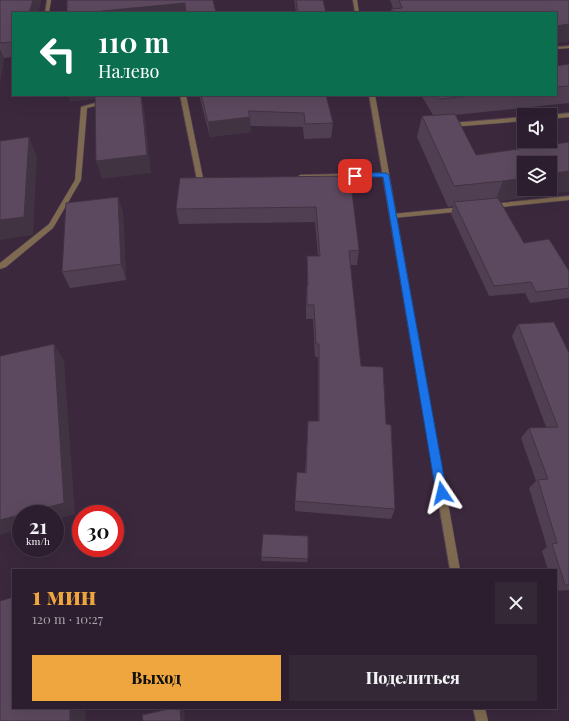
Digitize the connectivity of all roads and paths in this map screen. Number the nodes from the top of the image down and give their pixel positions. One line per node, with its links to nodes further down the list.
1 (49, 0): 3 (street)
2 (355, 0): 4 (street)
3 (47, 12)
4 (357, 12)
5 (569, 47): 6 (street)
6 (557, 48)
7 (183, 96): 16 (street)
8 (372, 96): 14 (street)
9 (112, 100): 21 (street)
10 (569, 116): 11 (street)
11 (557, 117)
12 (517, 120): 13 (street)
13 (451, 125)
14 (386, 175): 15 (street); 20 (street)
15 (293, 177)
16 (215, 179)
17 (569, 198): 18 (street)
18 (485, 206)
19 (469, 208): 20 (street)
20 (393, 216): 22 (street)
21 (0, 266)
22 (455, 569)
23 (479, 709): 24 (street)
24 (482, 721)

